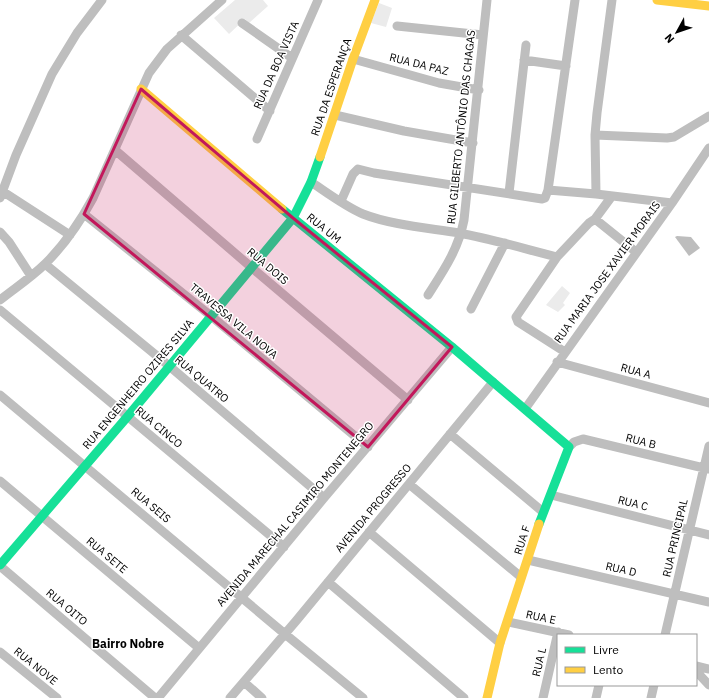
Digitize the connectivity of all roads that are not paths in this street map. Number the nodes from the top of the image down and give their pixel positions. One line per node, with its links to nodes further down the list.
1 (102, 0): 33 (street)
2 (222, 0): 12 (street)
3 (318, 0): 15 (street, RUA DA BOA VISTA)
4 (375, 0): 16 (street, RUA DA ESPERANÇA)
5 (487, 0): 13 (street, RUA GILBERTO ANTÔNIO DAS CHAGAS)
6 (575, 0): 18 (street)
7 (612, 0): 24 (street)
8 (657, 0): 9 (street)
9 (709, 6)
10 (242, 24): 15 (street)
11 (397, 26): 13 (street)
12 (181, 35): 19 (street); 21 (street)
13 (484, 35): 20 (street, RUA GILBERTO ANTÔNIO DAS CHAGAS)
14 (526, 45): 17 (street)
15 (292, 58): 21 (street, RUA DA BOA VISTA)
16 (353, 59): 20 (street, RUA DA PAZ); 22 (street, RUA DA ESPERANÇA)
17 (524, 60): 18 (street); 32 (street)
18 (566, 66): 31 (street)
19 (141, 89): 28 (street); 39 (street, RUA UM)
20 (479, 90): 26 (street, RUA GILBERTO ANTÔNIO DAS CHAGAS)
21 (270, 111): 25 (street, RUA DA BOA VISTA)
22 (335, 115): 26 (street); 29 (street, RUA DA ESPERANÇA)
23 (709, 116): 24 (street)
24 (596, 134): 34 (street)
25 (256, 139)
26 (472, 143): 30 (street, RUA GILBERTO ANTÔNIO DAS CHAGAS)
27 (709, 148): 37 (street, RUA MARIA JOSE XAVIER MORAIS)
28 (115, 150): 38 (street); 48 (street, RUA DOIS)
29 (311, 182): 36 (street); 39 (street, RUA DA ESPERANÇA)
30 (468, 187): 32 (street); 36 (street); 42 (street, RUA GILBERTO ANTÔNIO DAS CHAGAS)
31 (548, 190): 32 (street); 34 (street)
32 (509, 193)
33 (1, 194): 43 (street)
34 (596, 194): 35 (street)
35 (612, 196): 37 (street); 40 (street)
36 (341, 201): 42 (street)
37 (672, 203): 45 (street, RUA MARIA JOSE XAVIER MORAIS)
38 (84, 214): 43 (street); 54 (street, TRAVESSA VILA NOVA)
39 (293, 218): 48 (street, RUA ENGENHEIRO OZIRES SILVA); 55 (street, RUA UM)
40 (595, 220): 45 (street); 46 (street)
41 (0, 232): 49 (street)
42 (462, 234): 44 (street); 50 (street, RUA GILBERTO ANTÔNIO DAS CHAGAS)
43 (70, 235): 47 (street)
44 (505, 243): 46 (street); 52 (street)
45 (636, 252): 56 (street, RUA MARIA JOSE XAVIER MORAIS)
46 (557, 257): 56 (street)
47 (45, 264): 49 (street); 58 (street, RUA QUATRO)
48 (250, 267): 54 (street, RUA ENGENHEIRO OZIRES SILVA); 61 (street, RUA DOIS)
49 (31, 276): 51 (street)
50 (428, 295)
51 (0, 300)
52 (472, 309)
53 (0, 310): 64 (street, RUA CINCO)
54 (211, 316): 58 (street, RUA ENGENHEIRO OZIRES SILVA); 67 (street, TRAVESSA VILA NOVA)
55 (452, 347): 59 (street, RUA UM); 61 (street, AVENIDA MARECHAL CASIMIRO MONTENEGRO)
56 (565, 352): 57 (street, RUA MARIA JOSE XAVIER MORAIS)
57 (557, 362): 62 (street, RUA A); 63 (street, RUA MARIA JOSE XAVIER MORAIS)
58 (168, 365): 64 (street, RUA ENGENHEIRO OZIRES SILVA); 74 (street, RUA QUATRO)
59 (493, 382): 63 (street, RUA UM); 65 (street, AVENIDA PROGRESSO)
60 (0, 395): 69 (street, RUA SEIS)
61 (408, 400): 67 (street, AVENIDA MARECHAL CASIMIRO MONTENEGRO)
62 (709, 403)
63 (525, 409): 68 (street)
64 (128, 416): 69 (street, RUA ENGENHEIRO OZIRES SILVA); 80 (street, RUA CINCO)
65 (450, 434): 72 (street, AVENIDA PROGRESSO); 75 (street)
66 (709, 446): 70 (street, RUA PRINCIPAL)
67 (368, 447): 74 (street, AVENIDA MARECHAL CASIMIRO MONTENEGRO)
68 (569, 447): 70 (street, RUA B); 73 (street, RUA F)
69 (85, 465): 76 (street, RUA ENGENHEIRO OZIRES SILVA); 86 (street, RUA SEIS)
70 (706, 469): 77 (street, RUA PRINCIPAL)
71 (0, 481): 76 (street, RUA SETE)
72 (409, 484): 78 (street, AVENIDA PROGRESSO); 83 (street)
73 (551, 495): 75 (street, RUA F); 77 (street, RUA C)
74 (324, 498): 80 (street, AVENIDA MARECHAL CASIMIRO MONTENEGRO)
75 (543, 512): 81 (street, RUA F)
76 (42, 517): 82 (street, RUA ENGENHEIRO OZIRES SILVA); 95 (street, RUA SETE)
77 (689, 530): 79 (street, RUA C); 85 (street, RUA PRINCIPAL)
78 (370, 532): 84 (street, AVENIDA PROGRESSO); 94 (street)
79 (709, 535)
80 (284, 546): 86 (street, AVENIDA MARECHAL CASIMIRO MONTENEGRO)
81 (528, 560): 83 (street, RUA F); 85 (street, RUA D)
82 (0, 566): 105 (street, RUA OITO)
83 (521, 577): 88 (street, RUA F)
84 (328, 582): 90 (street, AVENIDA PROGRESSO); 110 (street)
85 (674, 594): 87 (street, RUA D); 92 (street, RUA PRINCIPAL)
86 (241, 597): 90 (street, RUA SEIS); 95 (street, AVENIDA MARECHAL CASIMIRO MONTENEGRO)
87 (709, 602)
88 (508, 622): 89 (street, RUA E); 94 (street, RUA F)
89 (558, 632): 91 (street, RUA E)
90 (285, 634): 100 (street, AVENIDA PROGRESSO); 109 (street, RUA SEIS)
91 (565, 634)
92 (665, 634)
93 (557, 636): 112 (street, RUA L)
94 (500, 644): 111 (street, RUA F)
95 (199, 648): 106 (street, AVENIDA MARECHAL CASIMIRO MONTENEGRO)
96 (0, 652): 104 (street, RUA NOVE)
97 (697, 666): 98 (street)
98 (709, 669)
99 (697, 673): 101 (street)
100 (244, 682): 107 (street, AVENIDA PROGRESSO); 108 (street)
101 (709, 685)
102 (599, 686): 113 (street)
103 (654, 686): 114 (street)
104 (57, 698)
105 (155, 698)
106 (158, 698)
107 (230, 698)
108 (262, 698)
109 (363, 698)
110 (464, 698)
111 (487, 698)
112 (543, 698)
113 (596, 698)
114 (652, 698)

